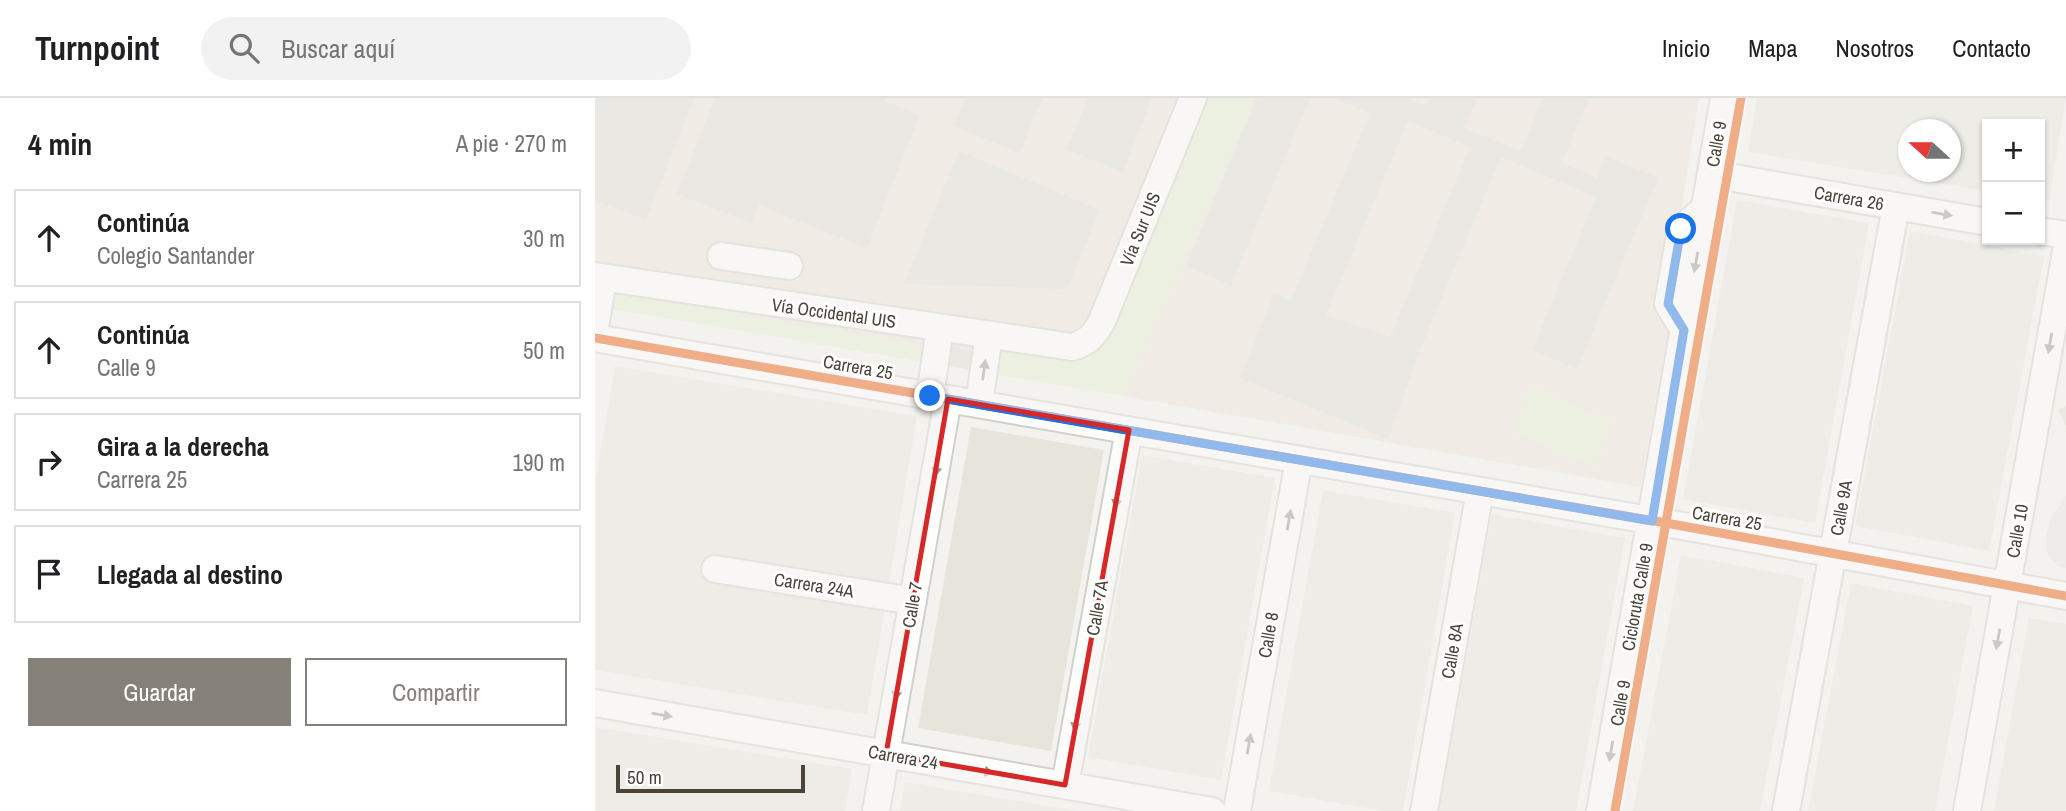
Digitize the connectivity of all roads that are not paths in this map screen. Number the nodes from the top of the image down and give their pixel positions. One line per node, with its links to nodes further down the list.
1 (1193, 98): 18 (street, Vía Sur UIS)
2 (1724, 98): 3 (street, Calle 9)
3 (1711, 174): 4 (street, Carrera 26); 24 (street, Calle 9, one-way to 24)
4 (1896, 206): 5 (street, Carrera 26, one-way to 5); 25 (street, Calle 9A)
5 (1982, 221)
6 (2045, 232): 7 (street)
7 (2066, 235)
8 (2066, 252): 27 (street, Calle 10, one-way to 27)
9 (721, 256): 10 (street)
10 (757, 261): 11 (street); 13 (street)
11 (789, 266)
12 (599, 278): 13 (street, Vía Occidental UIS); 14 (street)
13 (753, 301): 15 (street, Vía Occidental UIS)
14 (595, 327)
15 (940, 328): 16 (street, Vía Occidental UIS); 19 (street, Calle 7)
16 (989, 335): 18 (street, Vía Occidental UIS); 20 (street, one-way to 16)
17 (595, 338): 19 (street, Carrera 25)
18 (1072, 347)
19 (939, 398): 20 (street, Carrera 25); 29 (street, Calle 7, one-way to 29)
20 (979, 404): 21 (street, Carrera 25)
21 (1129, 430): 22 (street, Carrera 25); 32 (street, Calle 7A, one-way to 32)
22 (1299, 460): 23 (street, Carrera 25); 35 (street, Calle 8, one-way to 22)
23 (1480, 491): 24 (street, Carrera 25); 36 (street, Calle 8A)
24 (1652, 521): 25 (street, Carrera 25); 37 (street, Calle 9, one-way to 37)
25 (1832, 554): 27 (street, Carrera 25); 38 (street, Calle 9A)
26 (715, 569): 29 (street, Carrera 24A)
27 (2007, 586): 28 (street, Carrera 25); 39 (street, Calle 10, one-way to 39)
28 (2066, 596)
29 (913, 601): 31 (street, Calle 7, one-way to 31)
30 (595, 703): 31 (street, Carrera 24, one-way to 31)
31 (886, 754): 32 (street, Carrera 24, one-way to 32); 33 (street, Calle 7)
32 (1065, 785): 34 (street, Carrera 24)
33 (876, 811)
34 (1212, 811)
35 (1237, 811)
36 (1425, 811)
37 (1600, 811)
38 (1786, 811)
39 (1967, 811)

